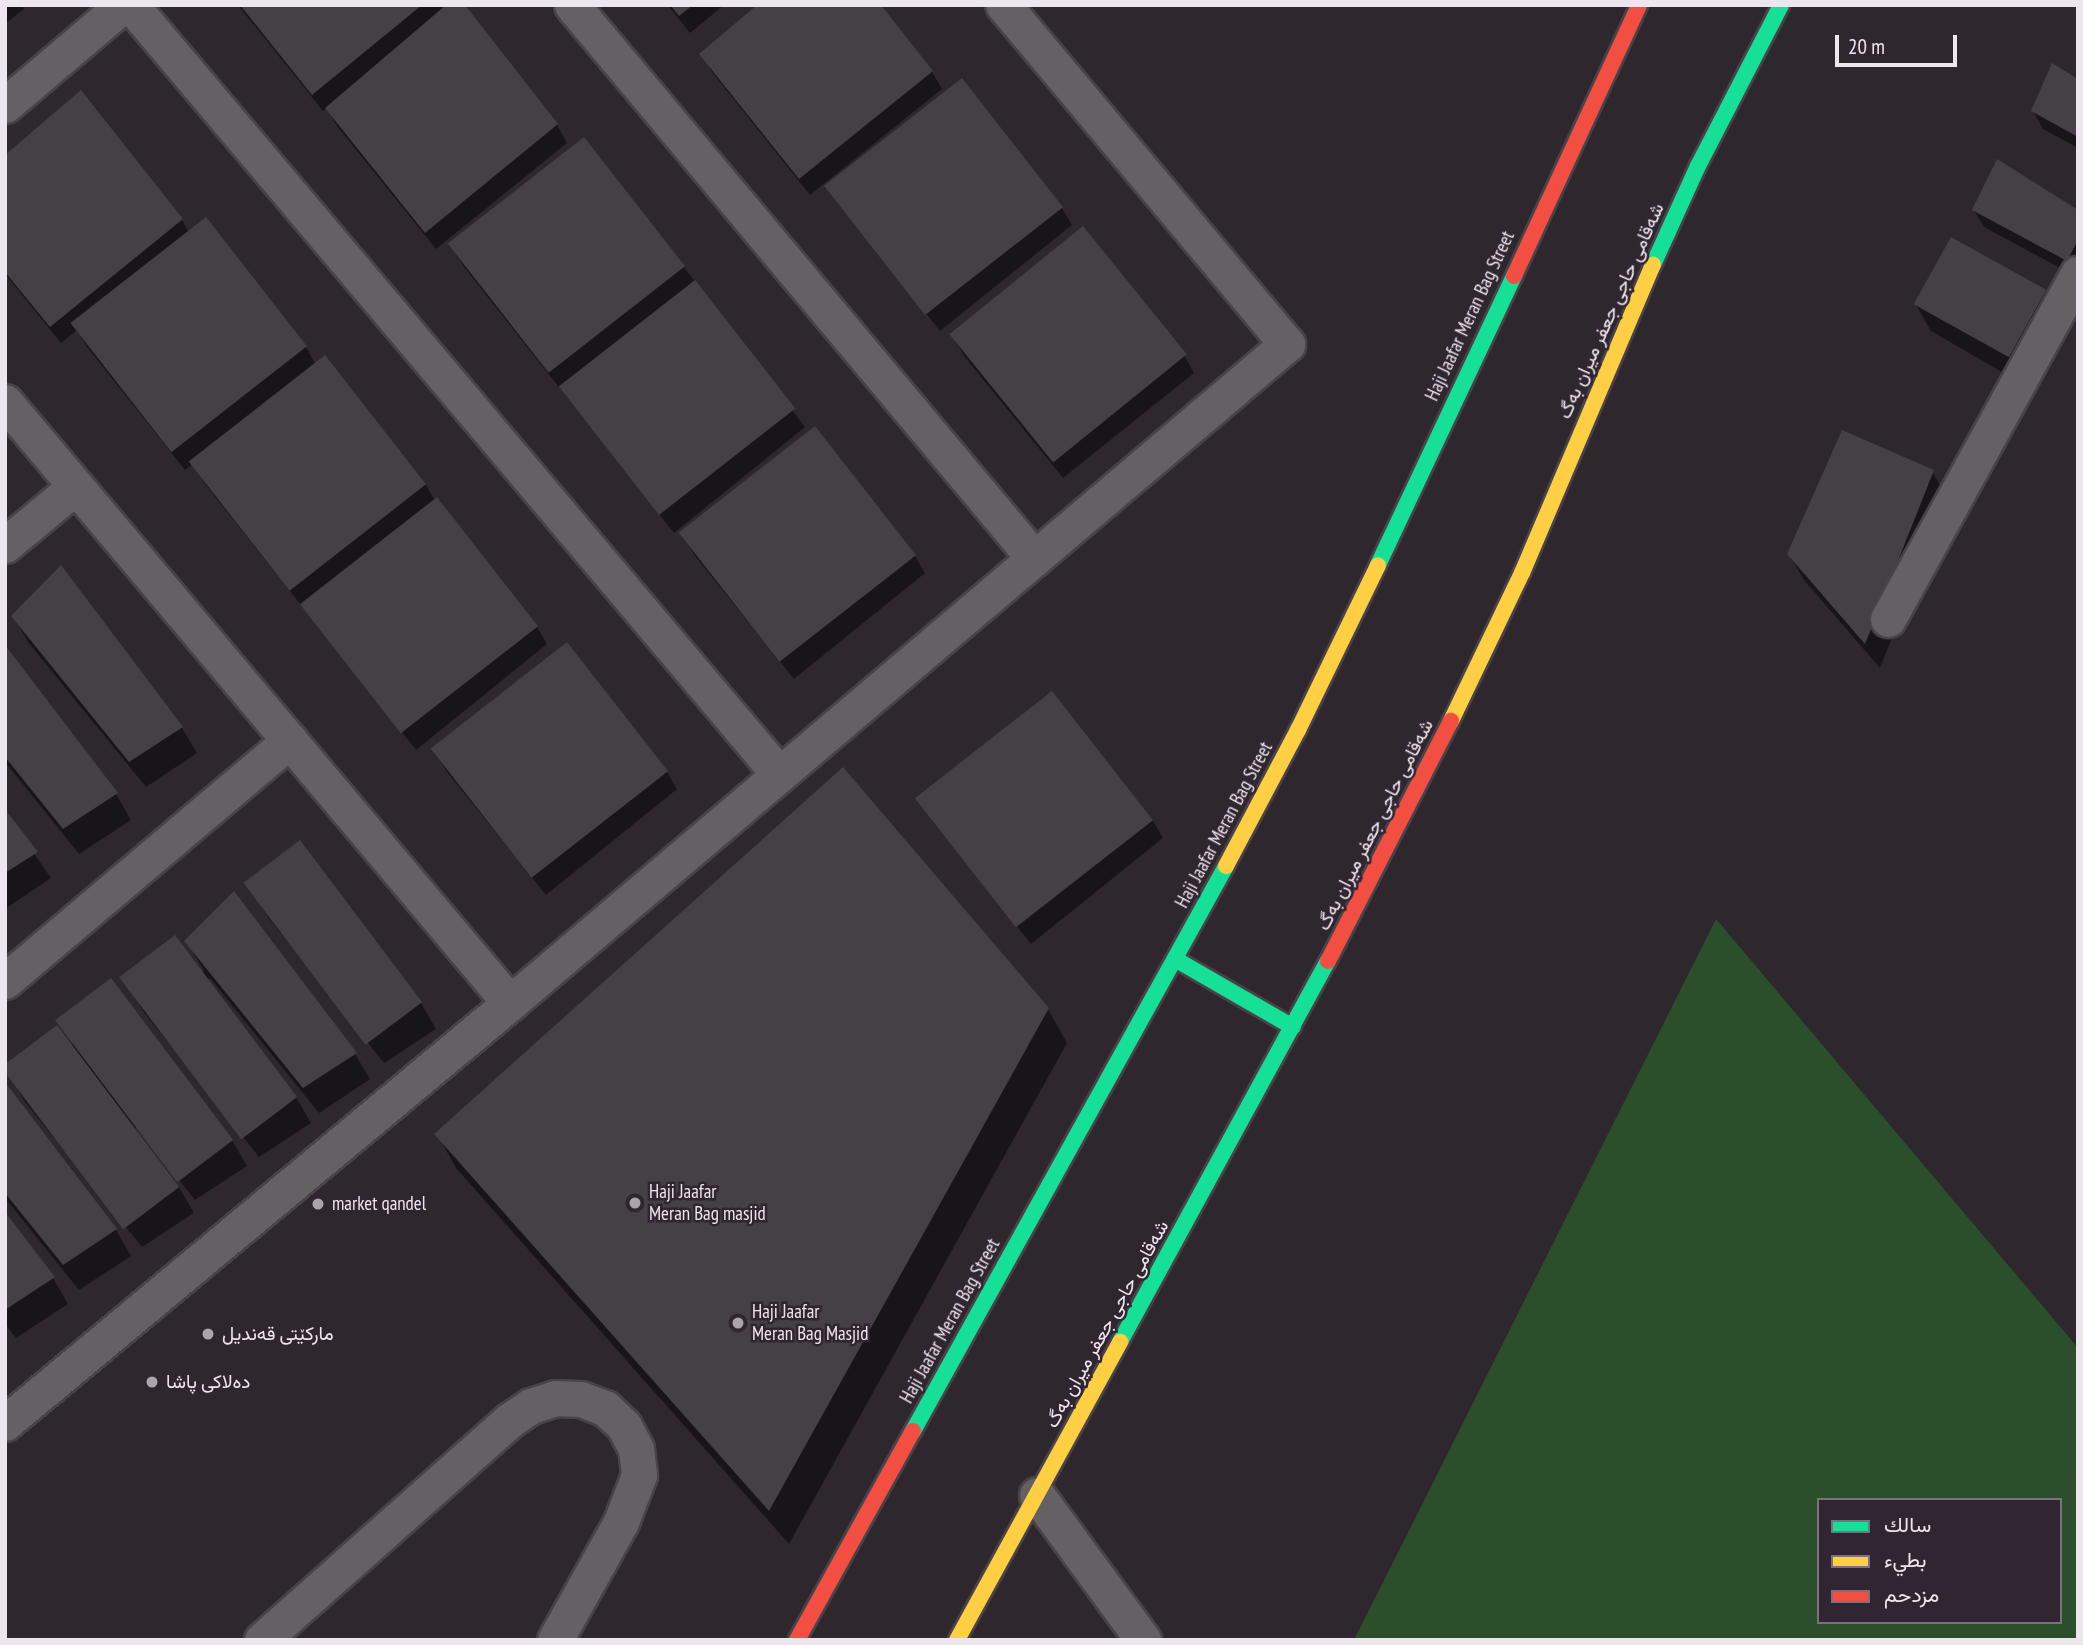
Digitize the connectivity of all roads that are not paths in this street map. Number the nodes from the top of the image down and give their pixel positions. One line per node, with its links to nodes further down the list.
1 (123, 5): 7 (street)
2 (131, 5): 15 (street)
3 (572, 5): 12 (street)
4 (1004, 5): 12 (street)
5 (1639, 5): 16 (street, Haji Jaafar Meran Bag Street)
6 (1781, 5): 19 (street, شەقامی حاجی جعفر میران بەگ)
7 (5, 104)
8 (2078, 274): 13 (street)
9 (5, 402): 10 (street)
10 (76, 486): 11 (street); 14 (street)
11 (5, 545)
12 (1034, 558): 15 (street)
13 (1888, 619)
14 (290, 740): 17 (street); 18 (street)
15 (779, 774): 18 (street)
16 (1175, 959): 19 (street); 24 (street, Haji Jaafar Meran Bag Street)
17 (5, 981)
18 (510, 1003): 20 (street)
19 (1293, 1027): 21 (street, شەقامی حاجی جعفر میران بەگ)
20 (5, 1423)
21 (1037, 1495): 25 (street, شەقامی حاجی جعفر میران بەگ); 26 (street)
22 (262, 1640): 23 (street)
23 (555, 1640)
24 (797, 1640)
25 (957, 1640)
26 (1143, 1640)

